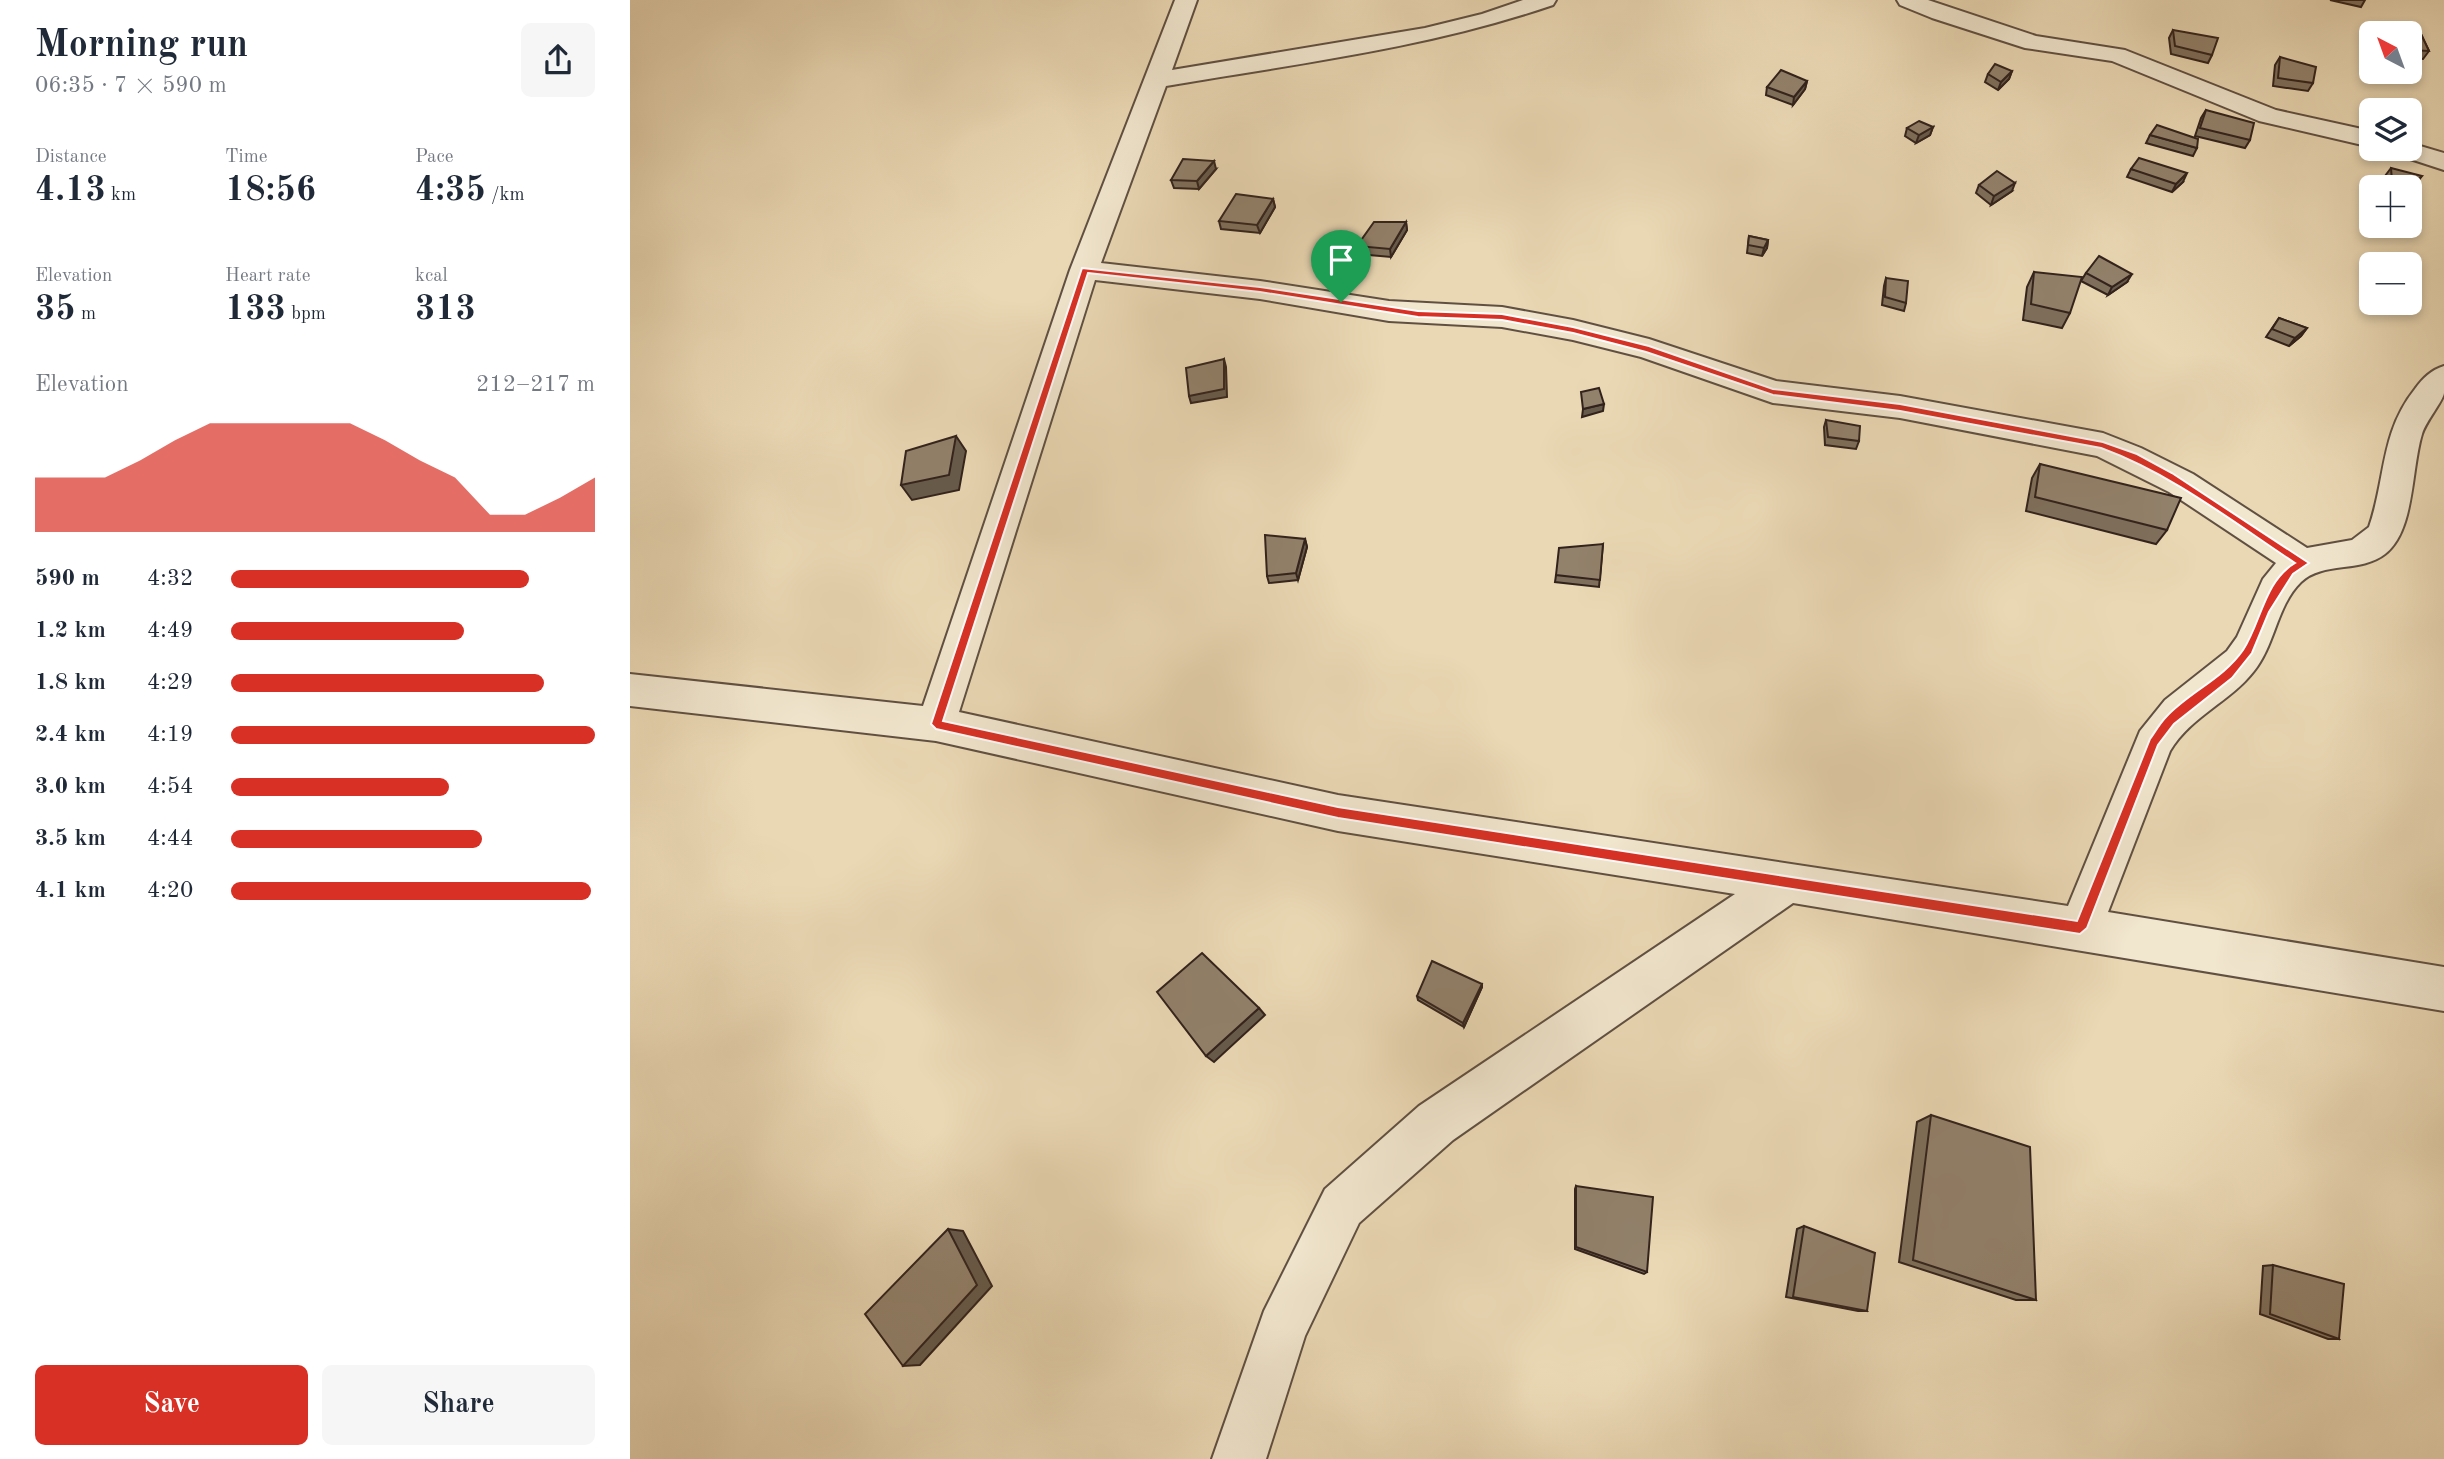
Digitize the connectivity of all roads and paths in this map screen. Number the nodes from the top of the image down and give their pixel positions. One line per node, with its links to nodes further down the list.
1 (1186, 0): 4 (street)
2 (1545, 0): 4 (street)
3 (1908, 0): 5 (street)
4 (1156, 80): 8 (street)
5 (2359, 136)
6 (2422, 155): 7 (street)
7 (2444, 162)
8 (1084, 270): 10 (street); 12 (street)
9 (2444, 377): 10 (street)
10 (2303, 563): 14 (street)
11 (630, 690): 12 (street)
12 (936, 724): 13 (street)
13 (1787, 883): 14 (street); 16 (street)
14 (2080, 928): 15 (street)
15 (2444, 989)
16 (1239, 1459)

